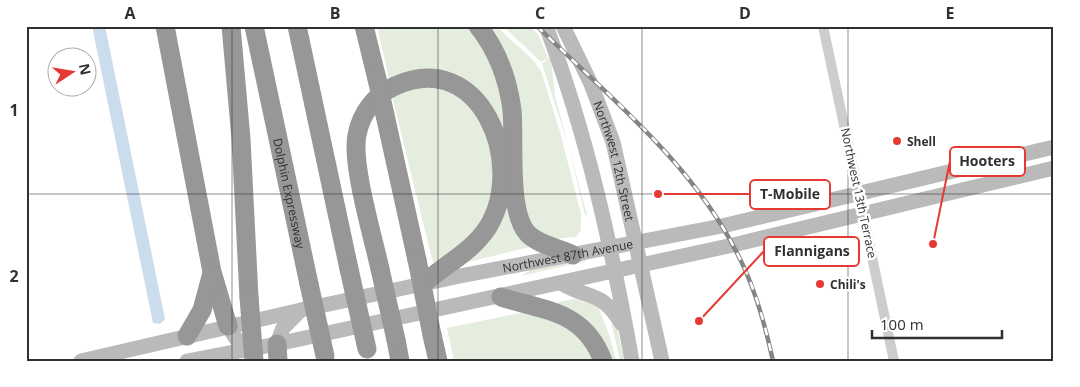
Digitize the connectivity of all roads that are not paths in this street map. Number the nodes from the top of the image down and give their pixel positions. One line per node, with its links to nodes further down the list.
1 (165, 26): 19 (highway)
2 (231, 26): 28 (highway, bridge)
3 (254, 26): 30 (highway, Dolphin Expressway, bridge)
4 (297, 26): 29 (highway, bridge)
5 (364, 26): 34 (highway, bridge)
6 (478, 26): 16 (highway)
7 (546, 26): 15 (main road, Northwest 12th Street)
8 (563, 26): 14 (main road, Northwest 12th Street)
9 (823, 26): 12 (street, Northwest 13th Terrace)
10 (1054, 147): 12 (main road, Northwest 87th Avenue)
11 (1054, 168): 13 (main road, Northwest 87th Avenue)
12 (859, 193): 13 (street, Northwest 13th Terrace); 14 (main road, Northwest 87th Avenue)
13 (864, 214): 17 (main road, Northwest 87th Avenue); 38 (street, Northwest 13th Terrace)
14 (634, 244): 15 (main road, Northwest 87th Avenue); 17 (main road, Northwest 12th Street)
15 (609, 248): 16 (main road, Northwest 87th Avenue); 18 (main road, Northwest 12th Street)
16 (573, 254): 21 (main road, Northwest 87th Avenue)
17 (640, 265): 18 (main road, Northwest 87th Avenue); 37 (main road, Northwest 12th Street)
18 (614, 271): 20 (main road, Northwest 87th Avenue); 25 (main road, Northwest 12th Street)
19 (212, 272): 24 (highway); 26 (highway)
20 (561, 283): 22 (main road, Northwest 87th Avenue); 25 (main road)
21 (423, 284): 23 (main road, Northwest 87th Avenue); 33 (highway, bridge)
22 (501, 297): 27 (main road, Northwest 87th Avenue); 35 (highway)
23 (301, 310): 24 (main road, Northwest 87th Avenue); 27 (main road)
24 (228, 326): 26 (main road, Northwest 87th Avenue); 28 (main road)
25 (626, 331): 36 (main road, Northwest 12th Street)
26 (187, 336): 31 (main road, Northwest 87th Avenue)
27 (278, 352): 28 (main road, Northwest 87th Avenue)
28 (256, 354): 32 (main road, Northwest 87th Avenue)
29 (368, 355)
30 (326, 358)
31 (80, 361)
32 (187, 361)
33 (400, 361)
34 (438, 361)
35 (603, 361)
36 (632, 361)
37 (662, 361)
38 (894, 361)

